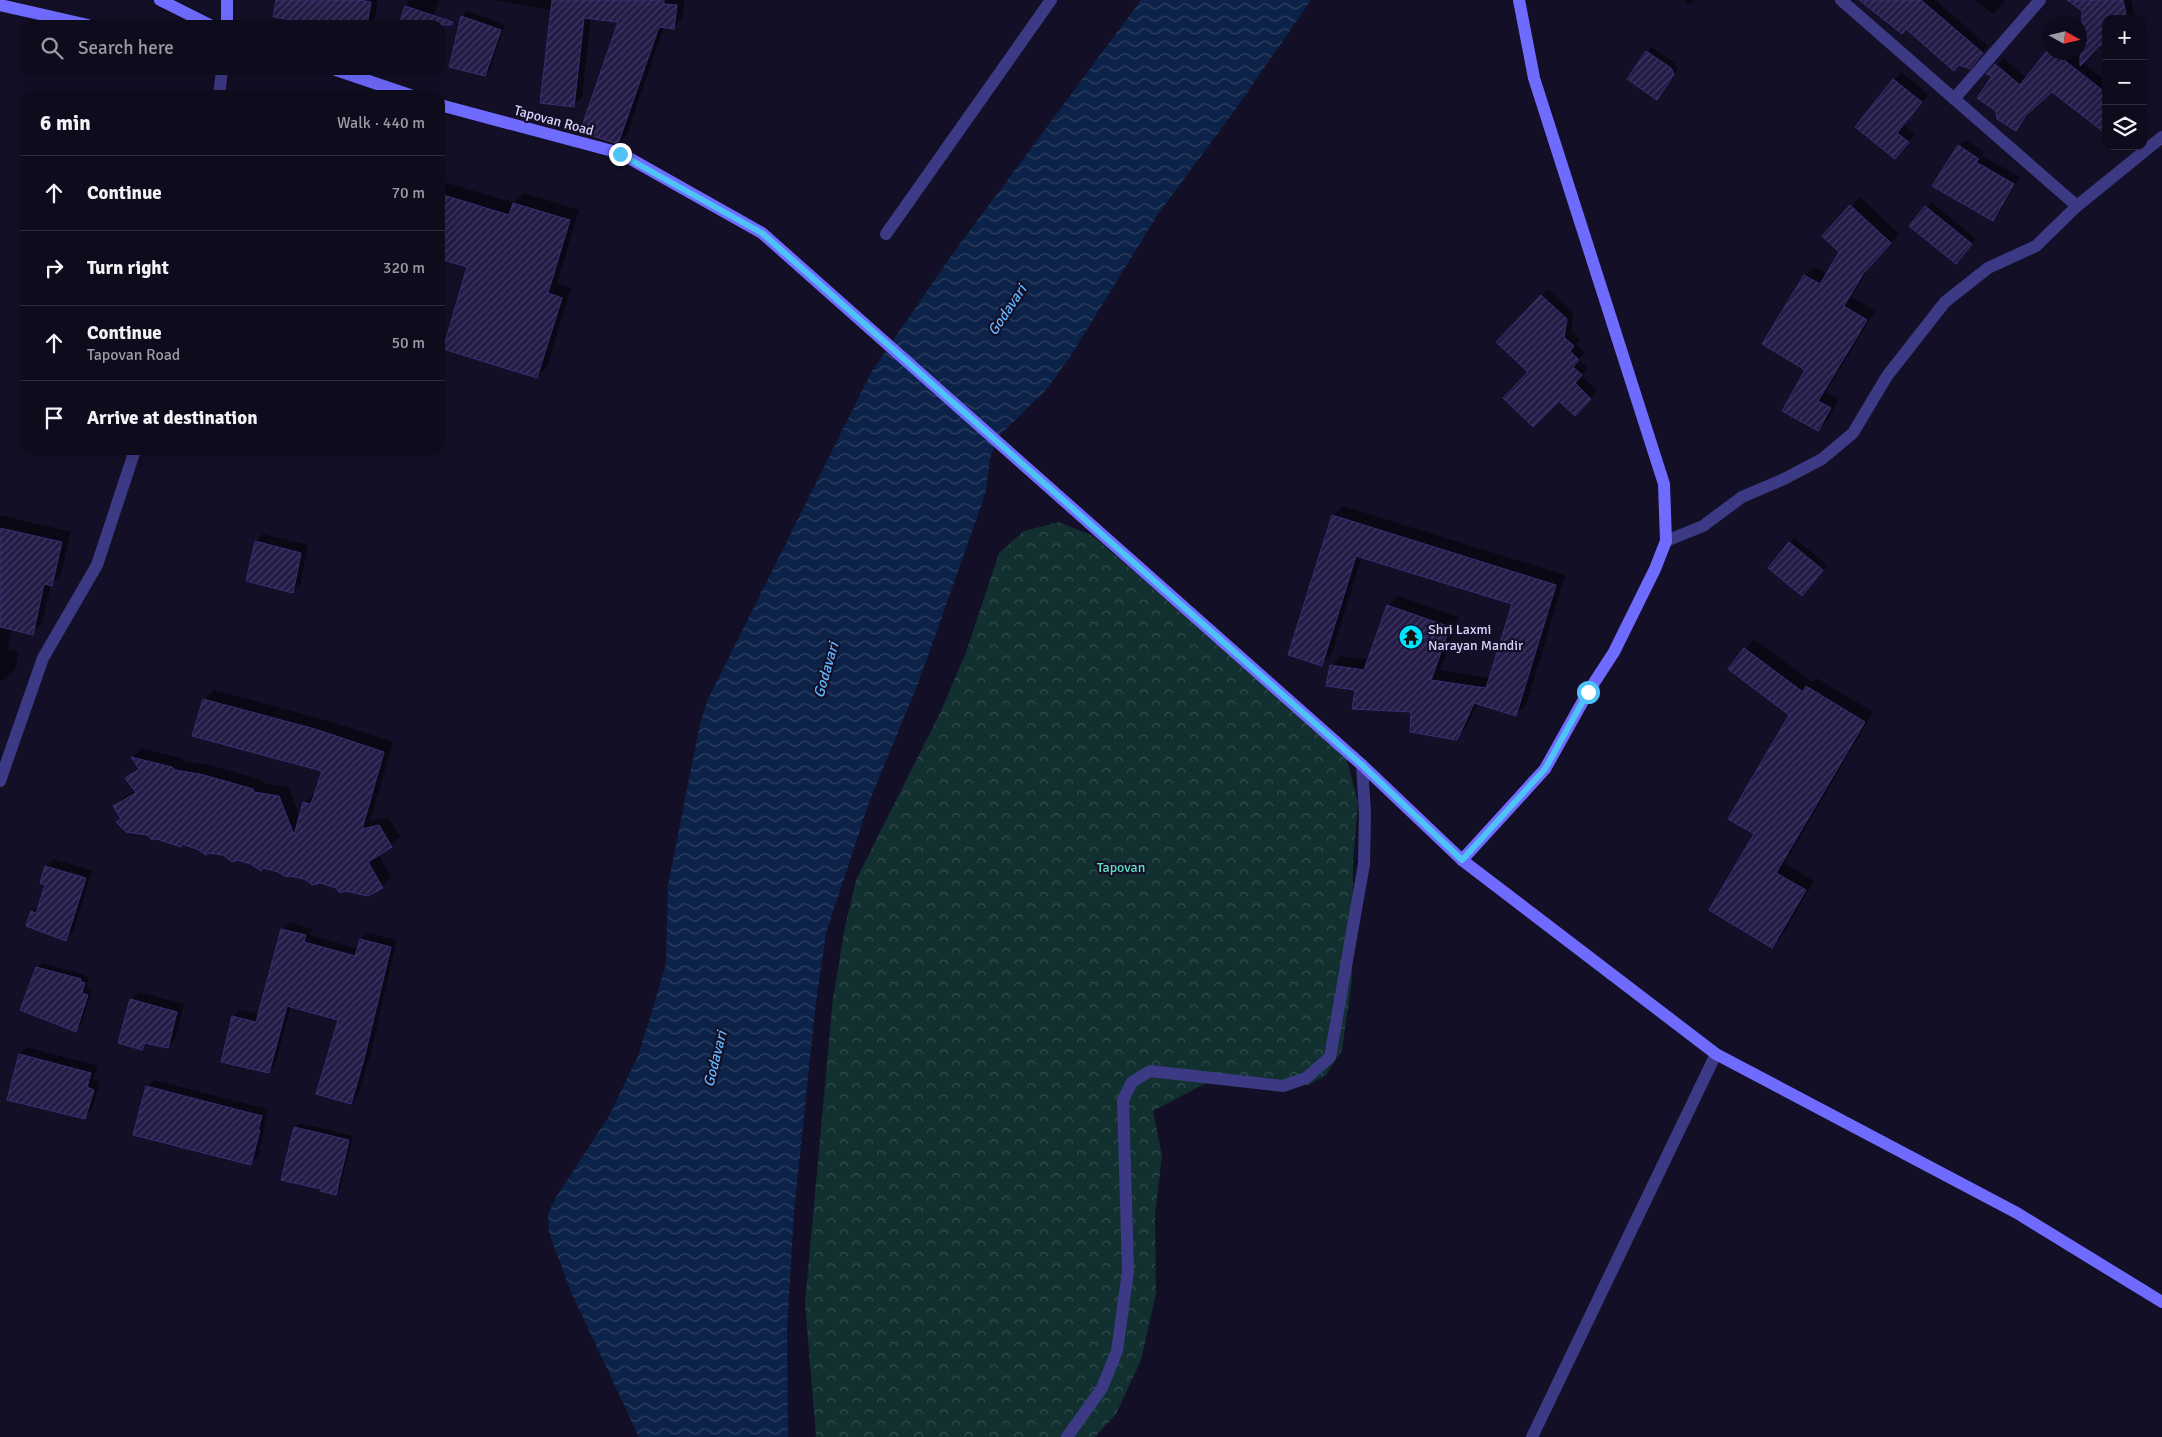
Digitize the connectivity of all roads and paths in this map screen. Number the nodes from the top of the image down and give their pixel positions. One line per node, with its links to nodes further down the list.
1 (160, 0): 9 (main road)
2 (227, 0): 10 (main road)
3 (1051, 0): 19 (street)
4 (1520, 0): 21 (main road)
5 (1841, 0): 15 (street)
6 (2040, 0): 15 (street)
7 (0, 5): 8 (main road)
8 (66, 20)
9 (200, 20)
10 (226, 20)
11 (221, 75): 13 (street)
12 (351, 75): 14 (main road)
13 (220, 90)
14 (395, 90)
15 (1954, 99): 18 (street)
16 (445, 106): 22 (main road, Tapovan Road)
17 (2162, 138): 18 (street)
18 (2077, 206): 21 (street)
19 (886, 234)
20 (133, 455): 23 (street)
21 (1666, 541): 24 (main road)
22 (1362, 765): 24 (main road, Tapovan Road); 27 (street)
23 (0, 781)
24 (1462, 860): 25 (main road, Tapovan Road)
25 (1716, 1054): 26 (main road, Tapovan Road); 28 (street)
26 (2162, 1302)
27 (1067, 1437)
28 (1532, 1437)

